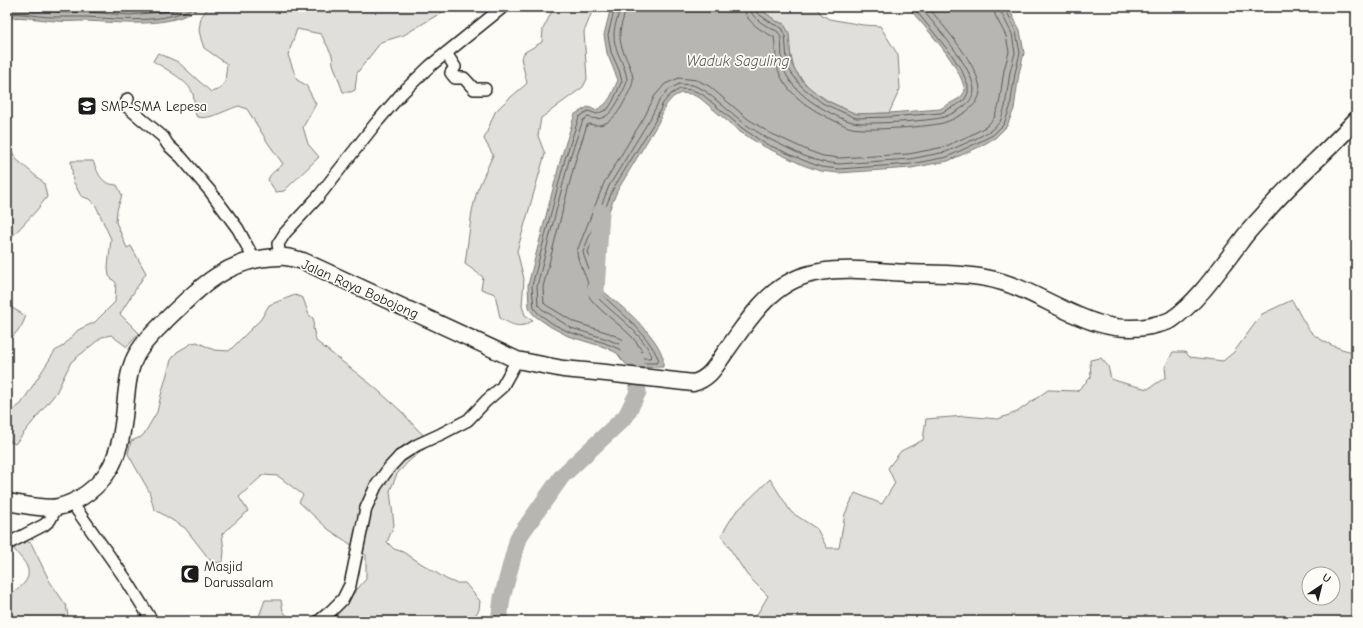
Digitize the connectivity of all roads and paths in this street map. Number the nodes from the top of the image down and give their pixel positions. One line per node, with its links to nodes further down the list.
1 (503, 7): 2 (street)
2 (446, 53): 3 (street); 6 (street)
3 (485, 89)
4 (128, 99): 7 (street)
5 (1356, 120): 8 (main road, Jalan Raya Bobojong)
6 (280, 256): 7 (main road, Jalan Raya Bobojong); 8 (main road, Jalan Raya Bobojong)
7 (254, 259): 10 (main road, Jalan Raya Bobojong)
8 (517, 360): 14 (street)
9 (7, 502): 11 (main road, Jalan Raya Bobojong)
10 (72, 503): 11 (main road, Jalan Raya Bobojong); 13 (street)
11 (57, 508): 12 (street)
12 (7, 544)
13 (152, 621)
14 (318, 621)

